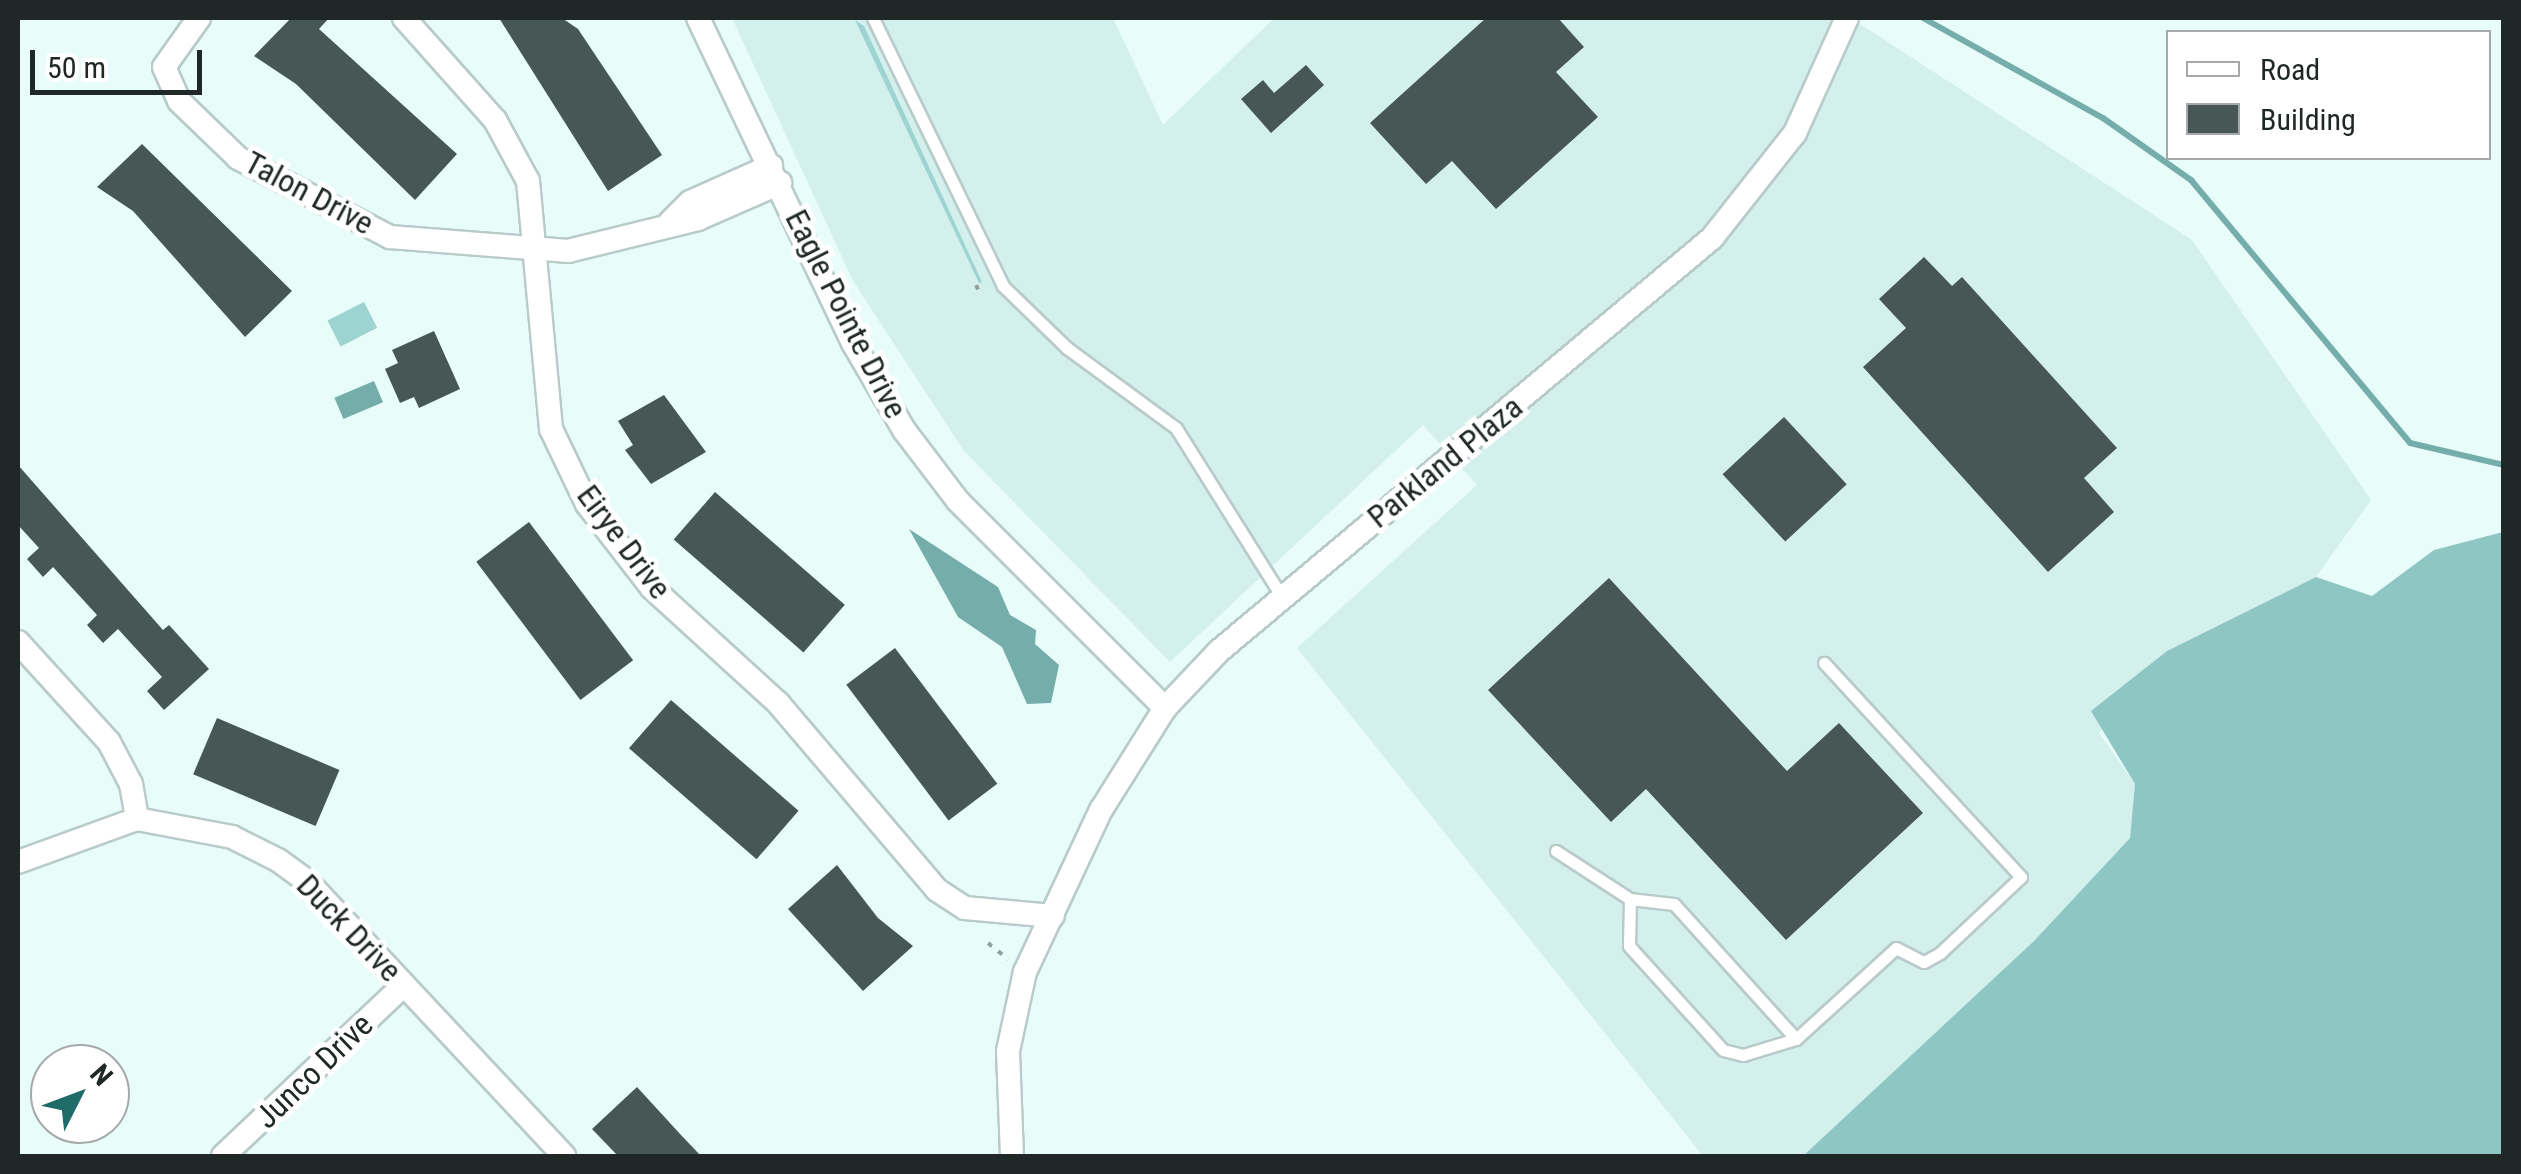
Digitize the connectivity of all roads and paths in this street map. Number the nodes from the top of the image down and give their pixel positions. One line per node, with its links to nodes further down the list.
1 (199, 18): 7 (street, Talon Drive)
2 (404, 18): 7 (street, Eirye Drive)
3 (698, 18): 6 (street, Eagle Pointe Drive)
4 (874, 18): 10 (lane)
5 (1846, 18): 10 (street, Parkland Plaza)
6 (775, 175): 7 (street, Talon Drive); 13 (street, Eagle Pointe Drive)
7 (533, 243): 18 (street, Eirye Drive)
8 (976, 285): 9 (path)
9 (981, 296)
10 (1282, 597): 13 (street, Parkland Plaza)
11 (18, 642): 14 (street)
12 (1824, 663): 20 (lane)
13 (1165, 708): 18 (street, Parkland Plaza)
14 (137, 818): 16 (street); 19 (street, Duck Drive)
15 (1556, 851): 17 (lane)
16 (18, 862)
17 (1630, 899): 20 (lane); 20 (lane)
18 (1053, 916): 23 (street, Parkland Plaza)
19 (404, 984): 21 (street, Junco Drive); 22 (street, Duck Drive)
20 (1796, 1039)
21 (223, 1156)
22 (564, 1156)
23 (1012, 1156)

